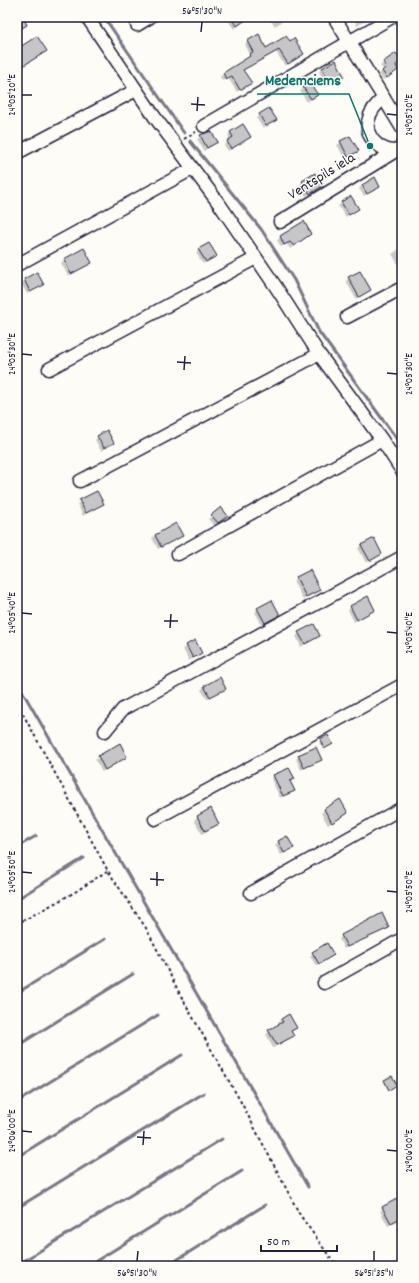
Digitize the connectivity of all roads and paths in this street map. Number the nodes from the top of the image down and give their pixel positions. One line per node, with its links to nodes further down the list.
1 (87, 17): 7 (street)
2 (150, 17): 5 (street)
3 (334, 17): 6 (street)
4 (392, 17): 6 (street)
5 (137, 25)
6 (349, 42): 8 (street); 9 (street)
7 (136, 90): 11 (street); 13 (street)
8 (384, 98): 10 (street); 12 (street)
9 (204, 126): 11 (path)
10 (402, 128)
11 (175, 145): 14 (street)
12 (398, 149): 15 (street, Ventspils iela)
13 (17, 152)
14 (192, 169): 16 (street); 17 (street)
15 (280, 222)
16 (256, 258): 20 (street); 21 (street)
17 (17, 265)
18 (402, 288): 19 (street)
19 (347, 317)
20 (319, 354): 22 (street); 24 (street)
21 (49, 369)
22 (382, 440): 23 (street); 25 (street)
23 (402, 471)
24 (80, 481)
25 (178, 554)
26 (402, 558): 29 (street)
27 (402, 685): 31 (street)
28 (17, 703): 32 (path)
29 (105, 731)
30 (402, 808): 33 (street)
31 (155, 819)
32 (108, 871): 34 (path); 37 (path)
33 (251, 893)
34 (17, 924)
35 (402, 939): 36 (street)
36 (324, 983)
37 (340, 1266)

